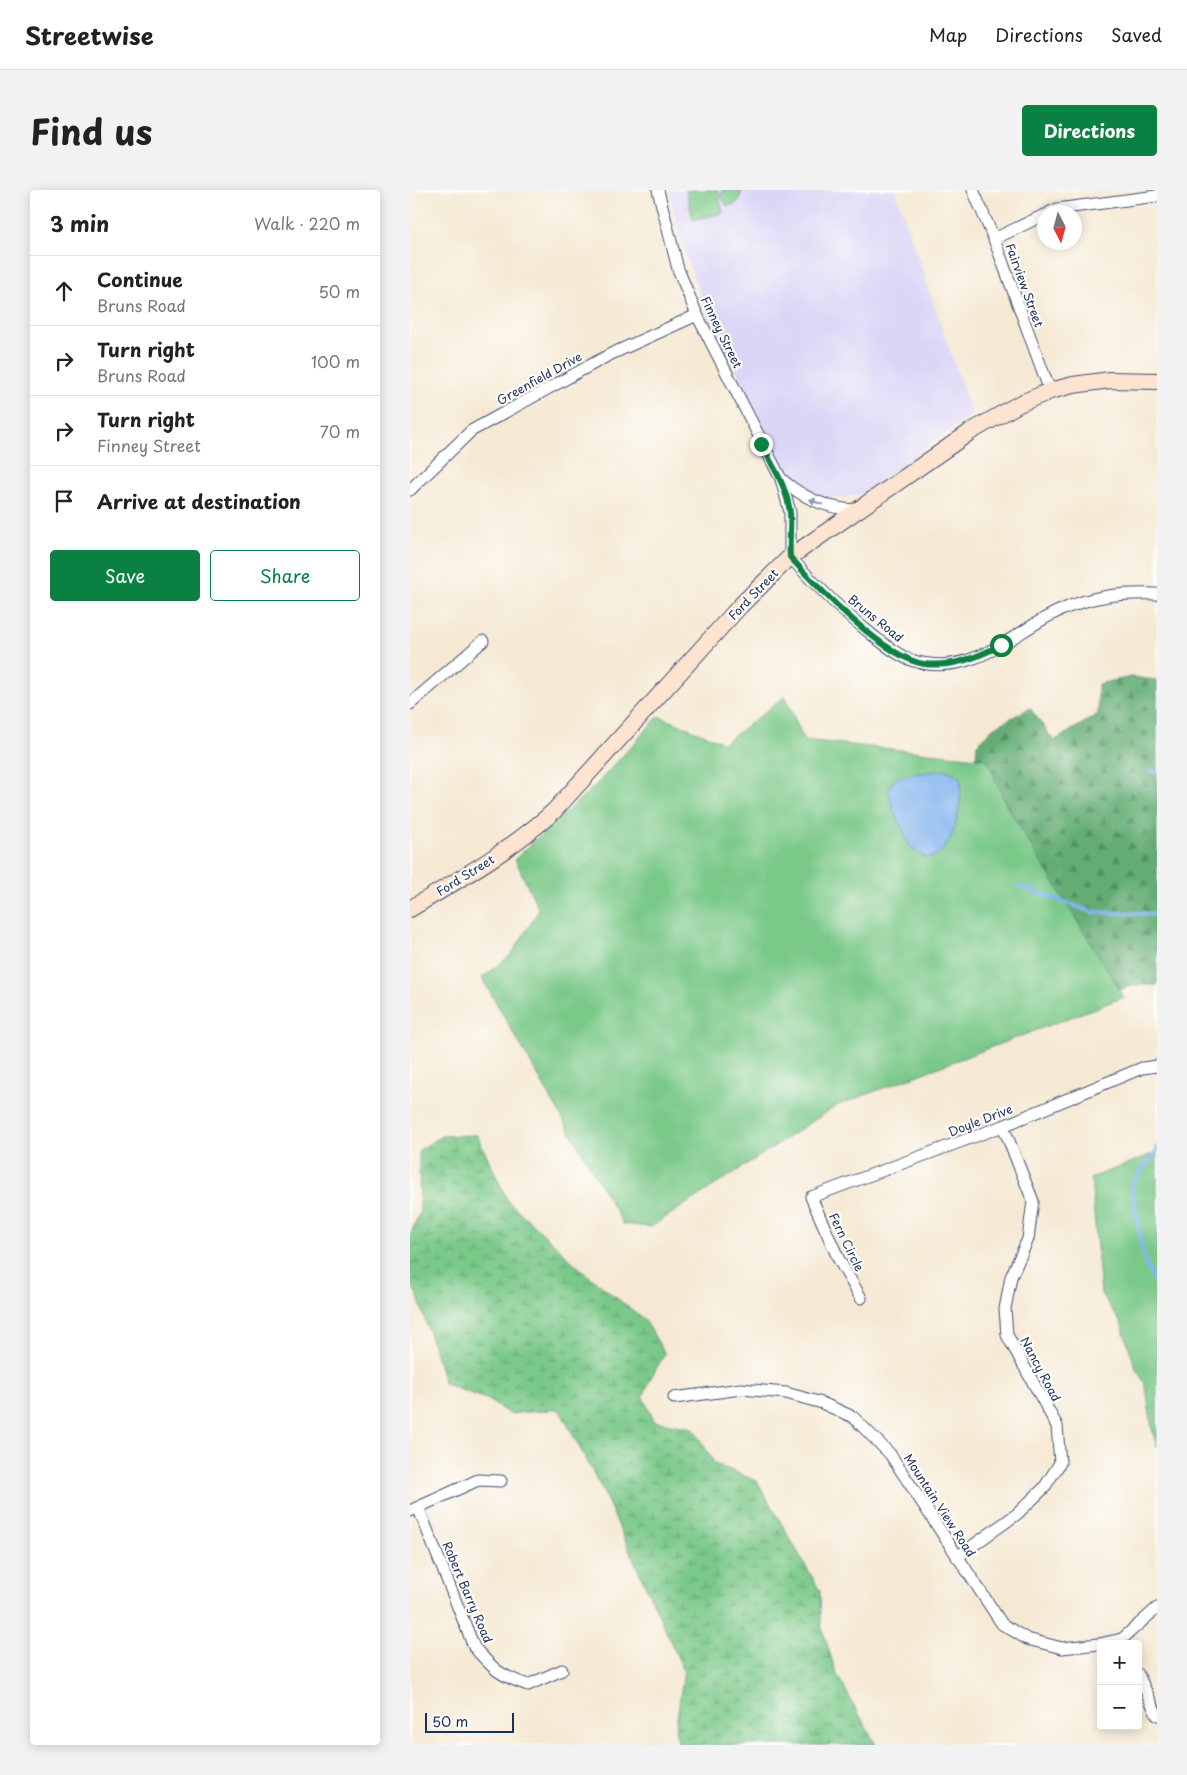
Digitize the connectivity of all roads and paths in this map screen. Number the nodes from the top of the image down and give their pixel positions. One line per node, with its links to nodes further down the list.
1 (658, 190): 7 (street, Finney Street)
2 (972, 190): 6 (street, Fairview Street)
3 (1157, 196): 4 (street)
4 (1082, 206)
5 (1037, 218): 6 (street)
6 (994, 239): 9 (street, Fairview Street)
7 (697, 315): 10 (street, Finney Street); 11 (street, Greenfield Drive)
8 (1157, 381): 9 (street, Ford Street)
9 (1050, 391): 12 (street, Ford Street)
10 (781, 479): 12 (street, Finney Street, one-way to 10); 13 (street, Finney Street)
11 (410, 490)
12 (856, 510): 13 (street, Ford Street)
13 (790, 557): 14 (street, Bruns Road); 17 (street, Ford Street)
14 (1157, 594)
15 (482, 641): 16 (street)
16 (410, 704)
17 (410, 909)
18 (1157, 1066): 19 (street, Doyle Drive)
19 (1003, 1126): 20 (street, Doyle Drive); 25 (street, Nancy Road)
20 (811, 1197): 21 (street, Fern Circle)
21 (861, 1298)
22 (674, 1398): 25 (street, Mountain View Road)
23 (501, 1481): 24 (street)
24 (414, 1509): 29 (street, Robert Barry Road)
25 (957, 1557): 28 (street, Mountain View Road)
26 (1157, 1608): 27 (street, Mountain View Road)
27 (1124, 1640)
28 (1097, 1644)
29 (562, 1670)
30 (1142, 1683): 31 (street)
31 (1157, 1715)

